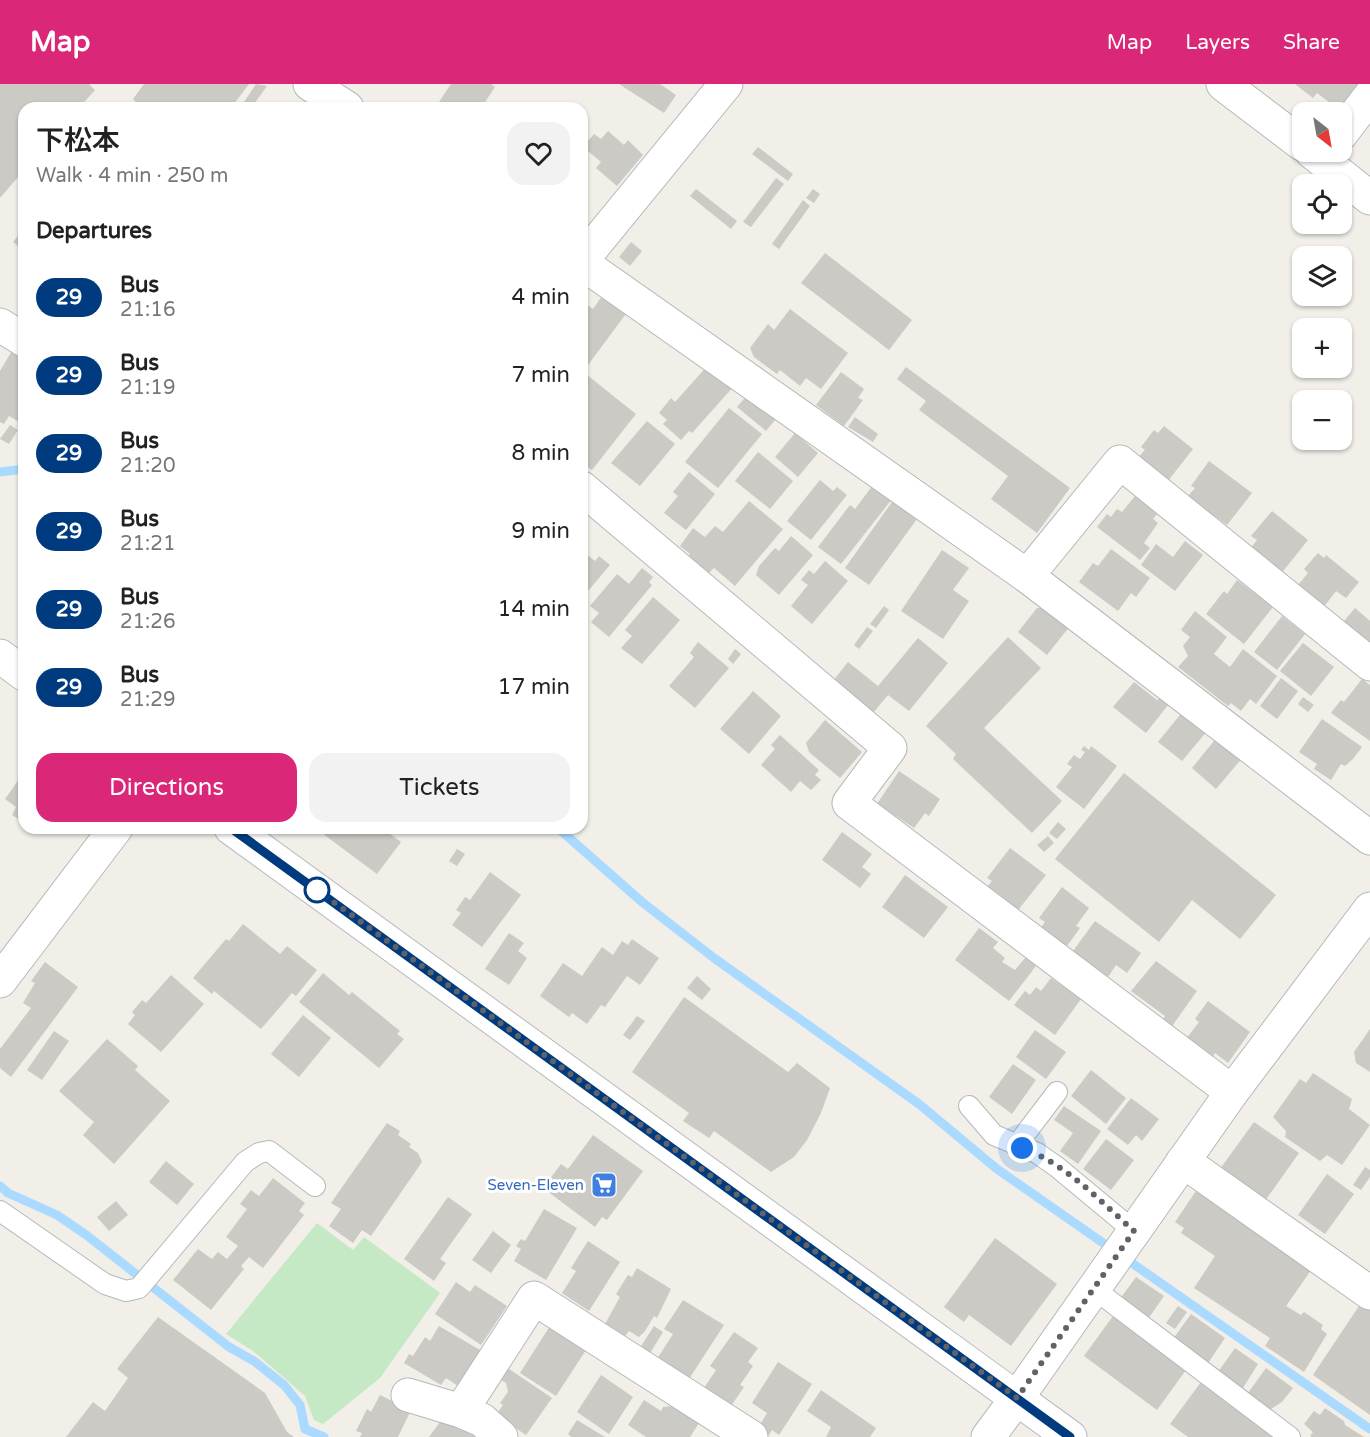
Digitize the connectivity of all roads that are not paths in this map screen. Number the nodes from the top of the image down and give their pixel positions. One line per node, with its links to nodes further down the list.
1 (310, 84): 5 (street)
2 (726, 84): 10 (street)
3 (1223, 84): 7 (street)
4 (1370, 96): 6 (street)
5 (337, 102)
6 (1352, 115)
7 (1292, 129)
8 (1335, 162): 9 (street)
9 (1370, 198)
10 (588, 254)
11 (588, 265): 15 (street)
12 (0, 325): 13 (street)
13 (18, 336)
14 (588, 493): 25 (street)
15 (1027, 576): 17 (street); 21 (street)
16 (0, 656): 18 (street)
17 (1370, 664)
18 (18, 670)
19 (111, 834): 23 (street)
20 (239, 834): 35 (street)
21 (1370, 838)
22 (1370, 909): 25 (street)
23 (0, 981)
24 (1057, 1092): 27 (lane)
25 (1232, 1092): 28 (street)
26 (969, 1106): 27 (lane)
27 (1016, 1146): 31 (lane)
28 (1183, 1161): 31 (street); 33 (street)
29 (315, 1186): 30 (lane)
30 (0, 1211)
31 (1134, 1231): 32 (street)
32 (1094, 1289): 35 (street); 41 (lane)
33 (1370, 1293)
34 (408, 1395): 36 (street)
35 (1017, 1398): 39 (street); 40 (street)
36 (461, 1411): 37 (street); 38 (street)
37 (501, 1437)
38 (751, 1437)
39 (988, 1437)
40 (1070, 1437)
41 (1290, 1437)

